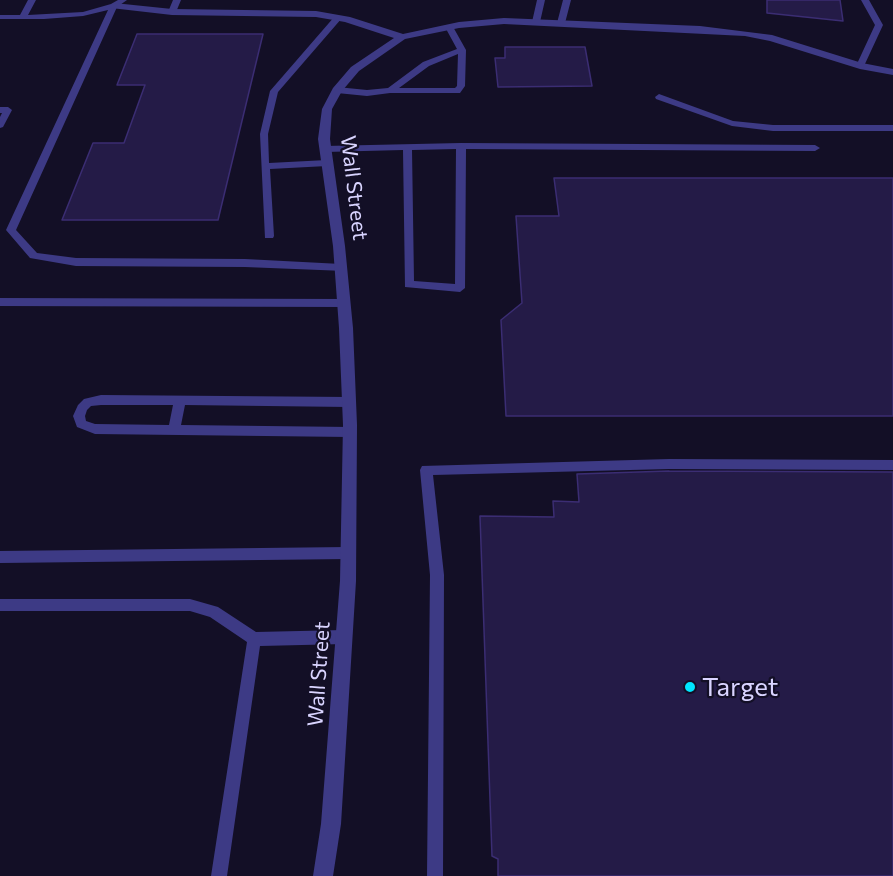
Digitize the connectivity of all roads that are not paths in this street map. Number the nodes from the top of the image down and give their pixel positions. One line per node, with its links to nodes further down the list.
1 (32, 0): 9 (lane)
2 (177, 0): 7 (lane)
3 (542, 0): 11 (lane)
4 (567, 0): 12 (lane)
5 (865, 0): 16 (lane)
6 (118, 3): 7 (street); 9 (lane); 31 (lane)
7 (172, 12): 10 (street)
8 (0, 17): 9 (lane)
9 (22, 17)
10 (338, 18): 14 (street); 29 (lane)
11 (536, 22): 12 (street, Wall Street); 13 (street, Wall Street)
12 (561, 23): 16 (street, Wall Street)
13 (449, 27): 14 (street, Wall Street); 15 (lane)
14 (402, 37): 18 (street, Wall Street)
15 (462, 50): 19 (lane); 19 (lane)
16 (860, 66): 17 (street, Wall Street)
17 (893, 72)
18 (337, 90): 19 (lane); 27 (street, Wall Street)
19 (390, 90)
20 (659, 98): 23 (lane)
21 (0, 110): 22 (lane)
22 (0, 125)
23 (893, 128)
24 (461, 146): 25 (lane); 25 (lane); 26 (lane)
25 (407, 147): 27 (lane)
26 (815, 148)
27 (325, 149): 28 (street, Wall Street)
28 (327, 163): 29 (lane); 31 (street, Wall Street)
29 (265, 166): 30 (lane)
30 (269, 236)
31 (341, 268): 33 (street, Wall Street)
32 (0, 302): 33 (lane)
33 (344, 303): 35 (street, Wall Street)
34 (180, 400): 35 (lane); 36 (lane); 36 (lane)
35 (349, 402): 37 (street, Wall Street)
36 (174, 430): 37 (lane)
37 (350, 432): 39 (street, Wall Street)
38 (893, 465): 46 (lane)
39 (348, 553): 40 (lane); 42 (street, Wall Street)
40 (0, 556)
41 (0, 606): 43 (lane)
42 (344, 637): 43 (lane); 45 (street, Wall Street)
43 (254, 639): 44 (lane)
44 (219, 876)
45 (323, 876)
46 (435, 876)

